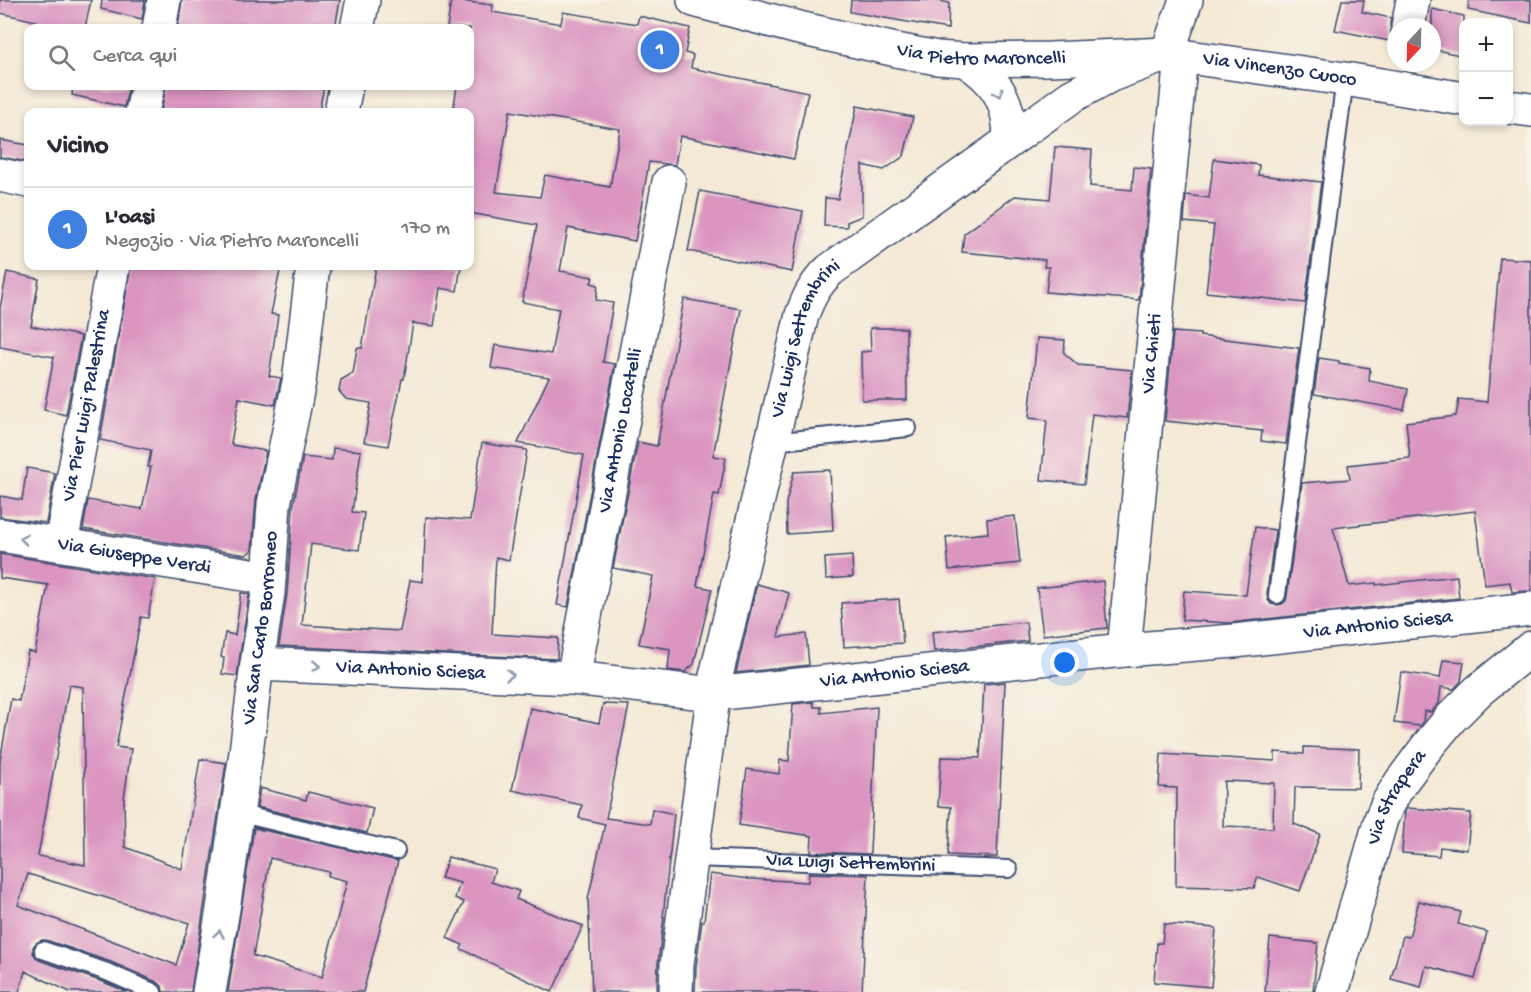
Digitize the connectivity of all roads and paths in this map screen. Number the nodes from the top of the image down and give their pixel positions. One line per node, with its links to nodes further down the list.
1 (164, 0): 8 (street)
2 (363, 0): 9 (street)
3 (694, 0): 6 (street, Via Pietro Maroncelli)
4 (1185, 0): 10 (street)
5 (1413, 0): 7 (street)
6 (800, 14): 11 (street, Via Pietro Maroncelli)
7 (1410, 18)
8 (160, 24)
9 (358, 24)
10 (1174, 55): 11 (street, Via Pietro Maroncelli); 13 (street, Via Vincenzo Cuoco); 21 (street, Via Luigi Settembrini); 35 (street, Via Chieti)
11 (965, 60): 21 (street, one-way to 21)
12 (1398, 75): 13 (street, Via Vincenzo Cuoco); 16 (street, Via Vincenzo Cuoco)
13 (1345, 79): 32 (lane)
14 (147, 90): 17 (street)
15 (345, 90): 18 (street)
16 (1459, 97)
17 (143, 108)
18 (342, 108)
19 (1513, 108): 20 (street)
20 (1531, 110)
21 (1010, 140): 28 (street, Via Luigi Settembrini)
22 (0, 175): 23 (street)
23 (24, 180)
24 (669, 182): 37 (street, Via Antonio Locatelli)
25 (112, 270): 30 (street, Via Pier Luigi Palestrina)
26 (313, 270): 31 (street, Via San Carlo Borromeo)
27 (908, 428): 28 (lane)
28 (772, 442): 38 (street, Via Luigi Settembrini)
29 (0, 535): 30 (street, Via Giuseppe Verdi, one-way to 29)
30 (61, 544): 31 (street, Via Giuseppe Verdi)
31 (269, 578): 36 (street, Via San Carlo Borromeo)
32 (1277, 595)
33 (1531, 609): 35 (street, Via Antonio Sciesa)
34 (1531, 648): 47 (street, Via Strapera)
35 (1124, 650): 38 (street, Via Antonio Sciesa)
36 (257, 664): 37 (street, Via Antonio Sciesa, one-way to 37); 39 (street, Via San Carlo Borromeo)
37 (573, 678): 38 (street, Via Antonio Sciesa)
38 (713, 694): 41 (street, Via Luigi Settembrini)
39 (237, 813): 40 (lane); 45 (street, Via San Carlo Borromeo, one-way to 39)
40 (396, 851)
41 (692, 858): 42 (lane, Via Luigi Settembrini); 46 (street, Via Luigi Settembrini)
42 (1009, 869)
43 (44, 950): 44 (lane)
44 (153, 992)
45 (209, 992)
46 (676, 992)
47 (1332, 992)

